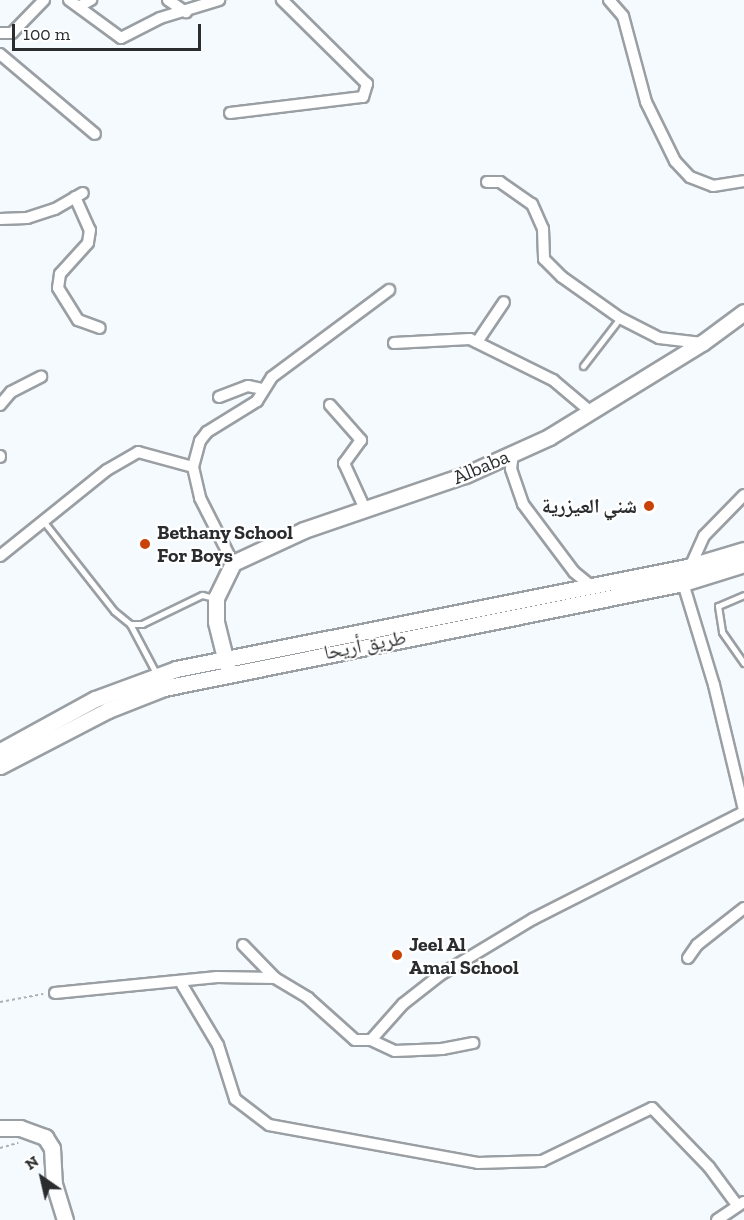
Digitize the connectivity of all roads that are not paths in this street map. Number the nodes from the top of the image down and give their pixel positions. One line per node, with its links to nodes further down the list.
1 (44, 0): 10 (street)
2 (69, 0): 8 (street)
3 (91, 0): 8 (street)
4 (168, 0): 9 (street)
5 (219, 0): 9 (street)
6 (282, 0): 12 (street)
7 (609, 0): 14 (street)
8 (80, 6): 9 (street)
9 (186, 12)
10 (0, 33)
11 (0, 54): 13 (street)
12 (230, 113)
13 (95, 134)
14 (744, 180)
15 (487, 182): 20 (street)
16 (0, 219): 21 (street)
17 (389, 290): 27 (street)
18 (504, 302): 22 (street)
19 (744, 312): 23 (main road, Albaba)
20 (620, 318): 23 (street); 25 (lane)
21 (100, 328)
22 (477, 342): 24 (street); 31 (street)
23 (702, 342): 31 (main road, Albaba)
24 (394, 343)
25 (583, 366)
26 (41, 378): 29 (street)
27 (262, 389): 28 (street); 33 (street)
28 (219, 397)
29 (0, 405)
30 (330, 405): 35 (street)
31 (591, 412): 32 (main road, Albaba)
32 (513, 453): 35 (main road, Albaba); 43 (street)
33 (193, 467): 36 (street); 39 (street)
34 (744, 495): 41 (street)
35 (365, 509): 39 (main road, Albaba)
36 (44, 522): 38 (street); 46 (lane)
37 (744, 550): 41 (main road, طريق أريحا)
38 (0, 556)
39 (233, 563): 45 (main road)
40 (744, 564): 42 (main road, طريق أريحا)
41 (687, 567): 42 (street); 43 (main road, طريق أريحا)
42 (683, 583): 48 (main road, طريق أريحا); 52 (street)
43 (591, 586): 48 (main road, طريق أريحا)
44 (744, 596): 47 (lane)
45 (216, 598): 46 (lane); 48 (main road)
46 (130, 624): 49 (lane)
47 (744, 663)
48 (226, 665): 49 (main road, طريق أريحا); 51 (main road, طريق أريحا)
49 (158, 675): 50 (main road, طريق أريحا)
50 (0, 752)
51 (0, 766)
52 (744, 811): 59 (street)
53 (744, 908): 55 (street)
54 (243, 945): 56 (street)
55 (688, 958)
56 (275, 978): 57 (street); 59 (street)
57 (181, 983): 58 (street); 62 (street)
58 (55, 993)
59 (371, 1041): 60 (street)
60 (473, 1043)
61 (0, 1128): 63 (main road)
62 (741, 1203): 64 (street)
63 (65, 1220)
64 (717, 1220)

